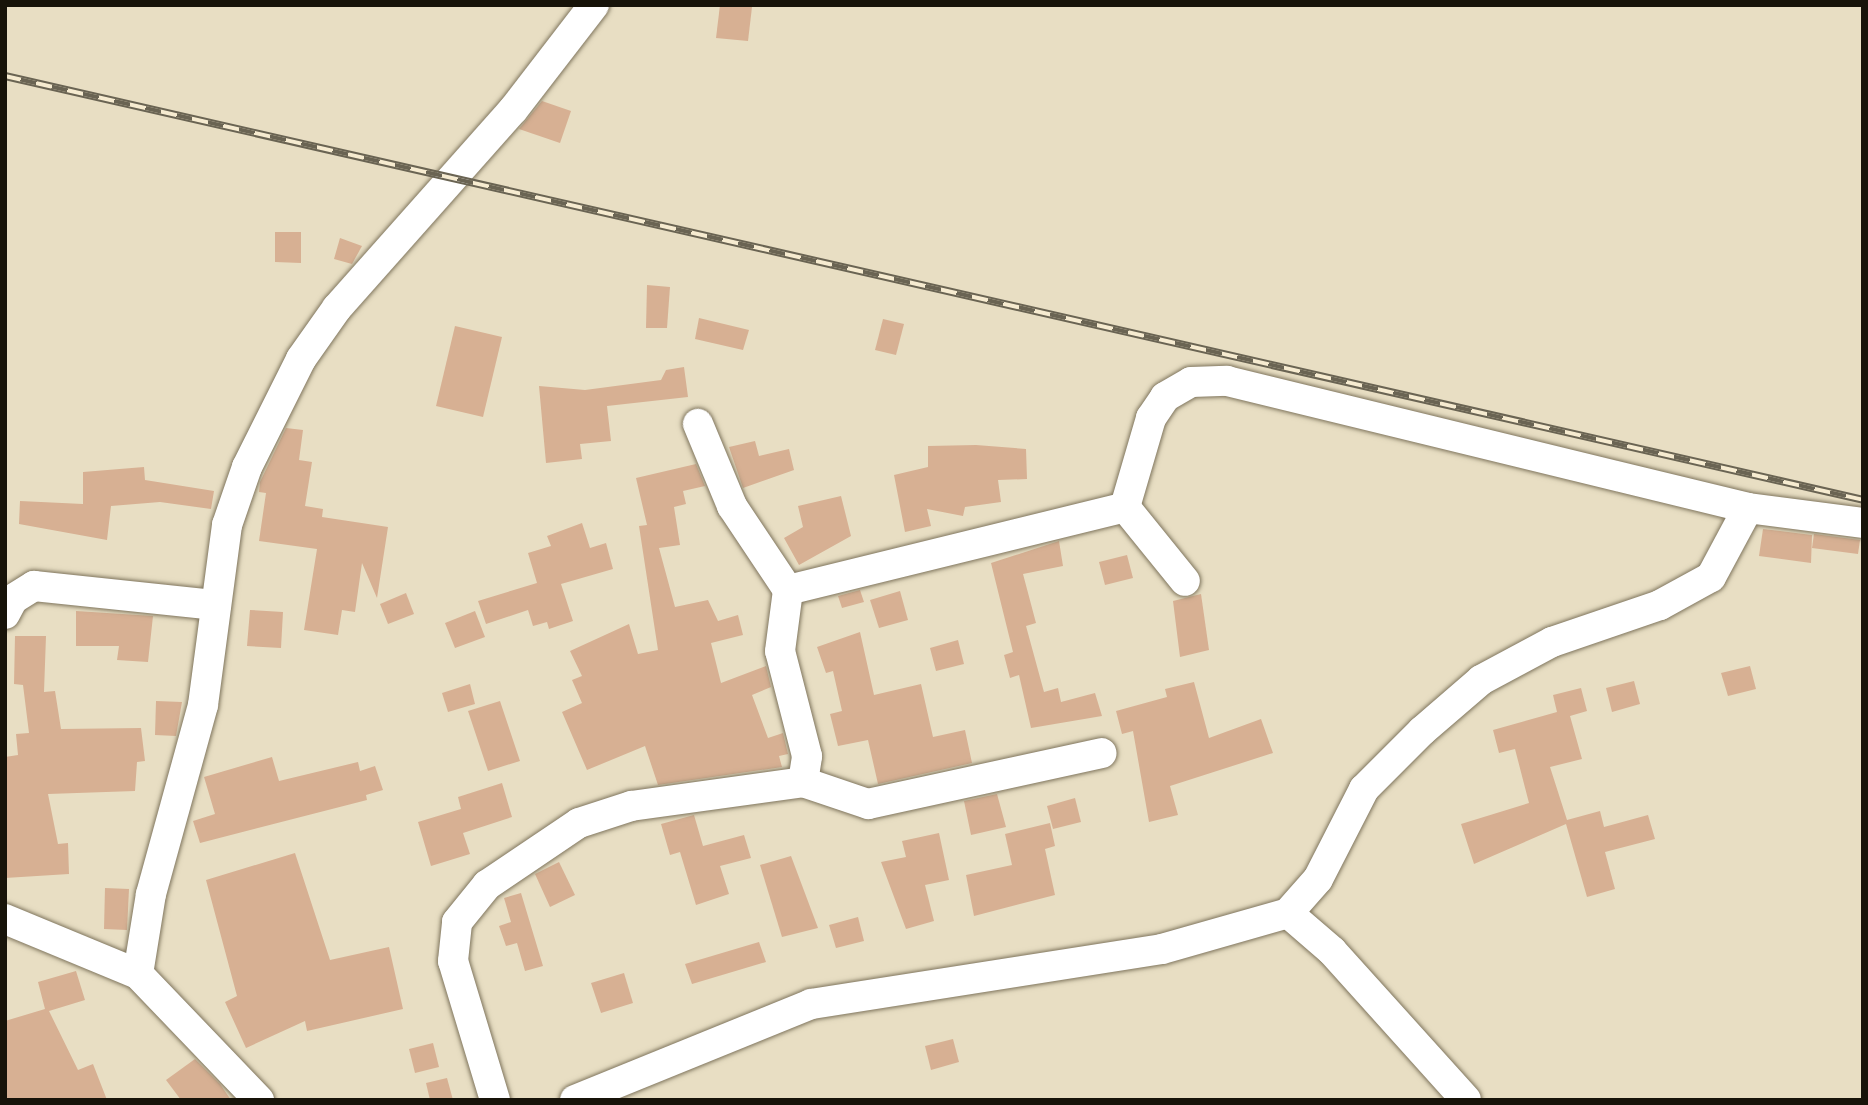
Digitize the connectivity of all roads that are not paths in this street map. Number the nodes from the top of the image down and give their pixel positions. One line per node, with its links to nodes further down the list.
1 (594, 5): 8 (street)
2 (698, 424): 7 (street)
3 (1125, 507): 4 (street); 6 (street); 7 (street)
4 (1748, 508): 5 (street); 12 (street)
5 (1863, 523)
6 (1185, 580)
7 (788, 590): 11 (street)
8 (216, 605): 9 (street); 14 (street)
9 (5, 614)
10 (1101, 753): 11 (street)
11 (803, 782): 16 (street)
12 (1288, 913): 17 (street); 18 (street)
13 (5, 919): 14 (street)
14 (138, 974): 15 (street)
15 (259, 1100)
16 (495, 1100)
17 (575, 1100)
18 (1466, 1100)

